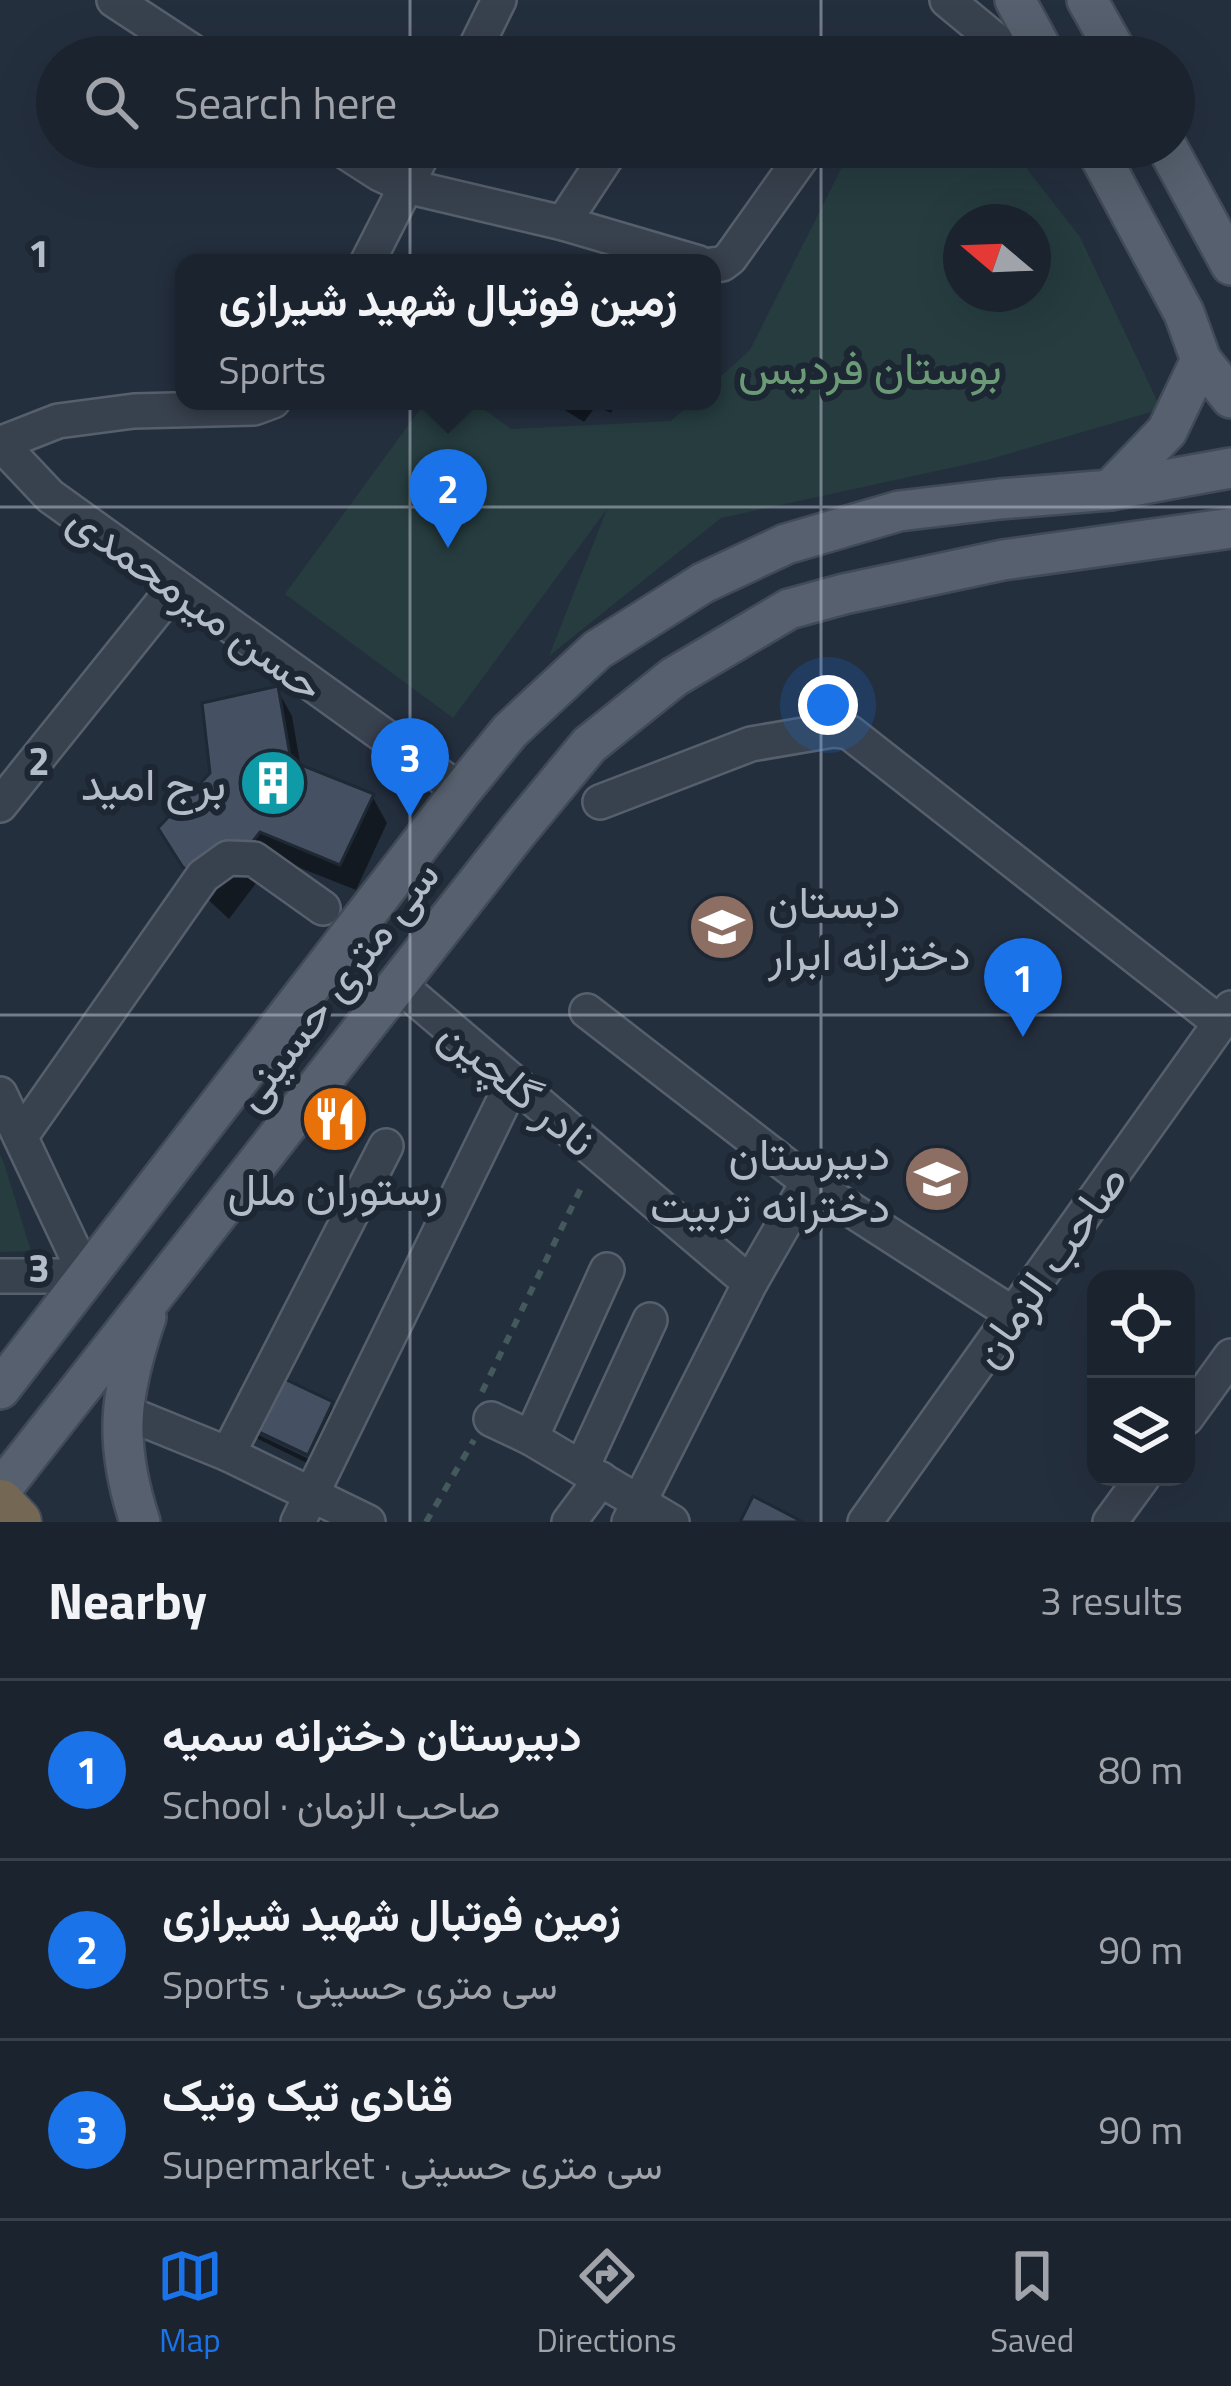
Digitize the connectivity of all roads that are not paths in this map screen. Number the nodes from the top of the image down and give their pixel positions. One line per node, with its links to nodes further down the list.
1 (114, 0): 6 (street)
2 (499, 0): 7 (street)
3 (947, 0): 8 (street)
4 (1015, 0): 9 (main road)
5 (1087, 0): 10 (main road)
6 (169, 36)
7 (481, 36)
8 (991, 36)
9 (1035, 36)
10 (1107, 36)
11 (370, 168): 17 (street)
12 (415, 168): 17 (street)
13 (599, 168): 18 (street)
14 (793, 168): 21 (street)
15 (1106, 168): 23 (main road)
16 (1179, 168): 22 (main road)
17 (406, 186): 18 (street); 19 (street)
18 (563, 223): 20 (street)
19 (372, 254)
20 (668, 254)
21 (721, 264)
22 (1231, 265)
23 (1201, 359): 24 (main road); 28 (main road)
24 (1231, 398)
25 (175, 410): 26 (street)
26 (1, 443): 30 (street, حسن میرمحمدی)
27 (1231, 468): 28 (main road, سی متری حسینی)
28 (1110, 490): 31 (main road, سی متری حسینی)
29 (1231, 528): 35 (main road, سی متری حسینی)
30 (176, 587): 31 (street, حسن میرمحمدی); 33 (street)
31 (461, 790): 45 (main road, سی متری حسینی)
32 (600, 802): 37 (street)
33 (0, 805)
34 (323, 908): 40 (street)
35 (397, 983): 38 (street, نادر گلچین); 47 (main road, سی متری حسینی)
36 (587, 1011): 42 (street)
37 (1226, 1016): 48 (street, صاحب الزمان)
38 (513, 1082): 46 (street, نادر گلچین); 61 (street)
39 (0, 1094): 40 (street)
40 (21, 1136): 45 (street)
41 (386, 1146): 56 (street)
42 (808, 1182): 46 (street); 48 (street)
43 (607, 1270): 55 (street)
44 (0, 1276): 45 (street)
45 (86, 1276): 51 (main road, سی متری حسینی)
46 (750, 1283): 62 (street)
47 (155, 1291): 53 (main road); 59 (main road, سی متری حسینی)
48 (1013, 1315): 68 (street, صاحب الزمان)
49 (650, 1320): 57 (street)
50 (1231, 1356): 52 (street)
51 (0, 1389)
52 (1195, 1406)
53 (122, 1411): 56 (street); 64 (main road)
54 (491, 1419): 55 (street)
55 (531, 1438): 57 (street)
56 (228, 1454): 61 (street)
57 (591, 1473): 62 (street); 66 (street)
58 (1136, 1486): 69 (street)
59 (0, 1491)
60 (0, 1504): 63 (highway)
61 (306, 1508): 65 (street)
62 (634, 1512): 67 (street)
63 (16, 1522)
64 (140, 1522)
65 (368, 1522)
66 (569, 1522)
67 (672, 1522)
68 (865, 1522)
69 (1110, 1522)

